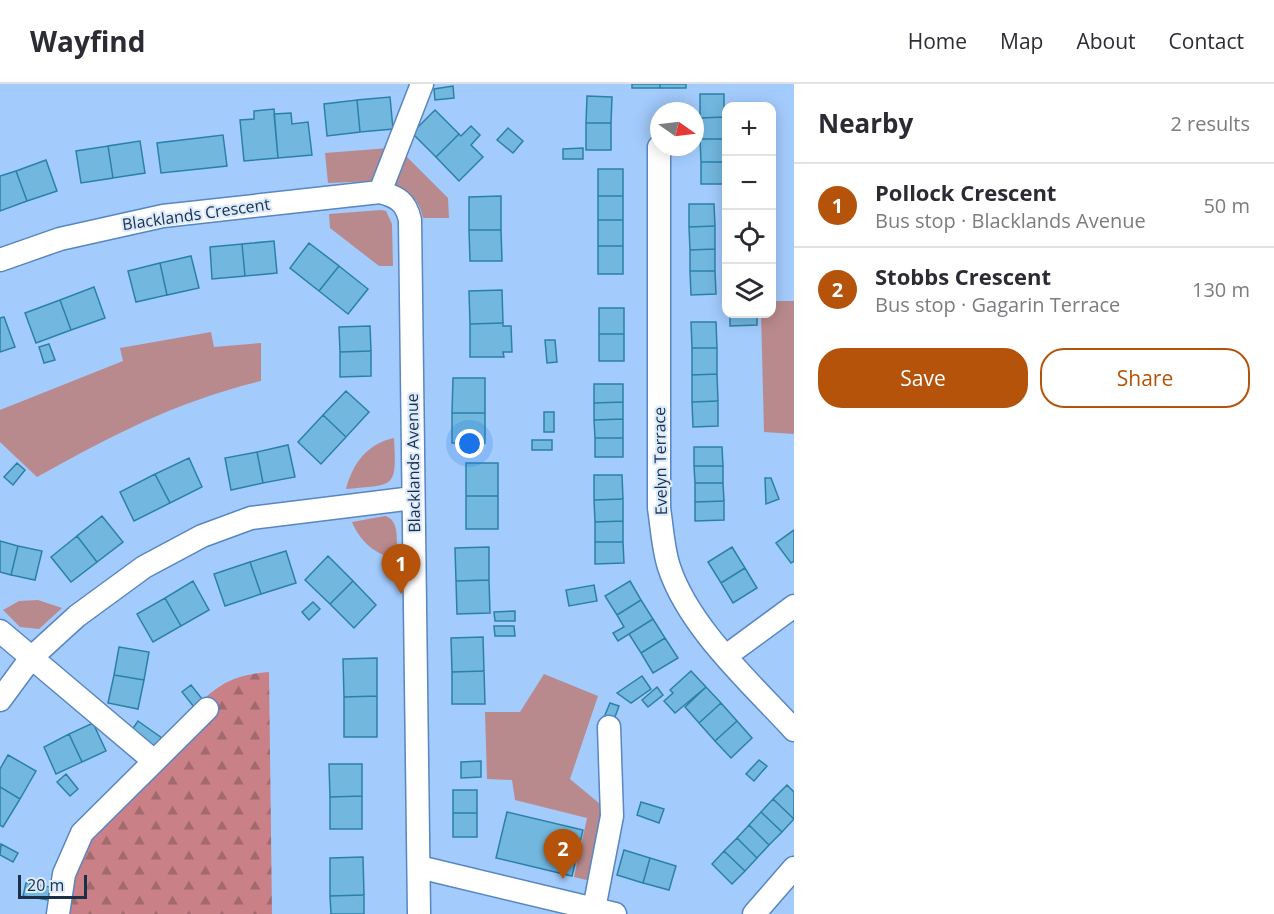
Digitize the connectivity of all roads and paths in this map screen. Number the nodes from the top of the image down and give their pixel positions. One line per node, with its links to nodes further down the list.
1 (422, 84): 3 (street)
2 (659, 156): 8 (street, Evelyn Terrace)
3 (388, 194): 4 (street, Blacklands Crescent); 5 (street, Blacklands Avenue)
4 (0, 260)
5 (413, 498): 9 (street); 15 (street, Blacklands Avenue)
6 (794, 606): 8 (street)
7 (0, 631): 9 (street)
8 (726, 656): 13 (street, Evelyn Terrace)
9 (31, 658): 10 (street); 14 (street)
10 (0, 700)
11 (207, 709): 14 (street)
12 (609, 727): 17 (street)
13 (794, 730)
14 (154, 761): 18 (street)
15 (419, 867): 17 (street); 19 (street, Blacklands Avenue)
16 (794, 868): 20 (street)
17 (605, 911)
18 (58, 914)
19 (419, 914)
20 (754, 914)

